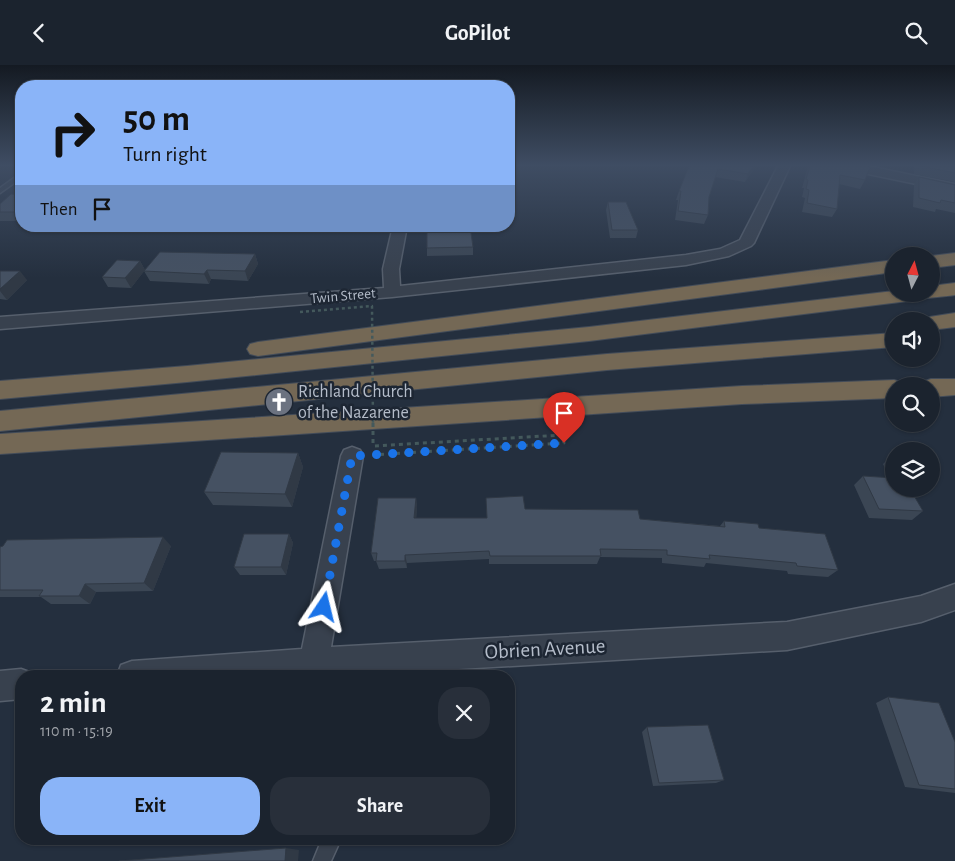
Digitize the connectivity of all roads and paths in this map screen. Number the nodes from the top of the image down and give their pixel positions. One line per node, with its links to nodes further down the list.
1 (766, 203): 8 (street, Twin Street)
2 (399, 232): 8 (street)
3 (955, 259): 4 (highway)
4 (940, 261)
5 (885, 268): 20 (highway)
6 (955, 289): 7 (highway)
7 (940, 291)
8 (392, 292): 13 (street, Twin Street)
9 (885, 297): 20 (highway)
10 (300, 312): 25 (path, bridge)
11 (955, 320): 12 (highway)
12 (940, 322)
13 (0, 323)
14 (885, 328): 18 (highway)
15 (955, 335): 16 (highway)
16 (940, 336)
17 (885, 341): 18 (highway)
18 (607, 362): 23 (highway)
19 (955, 387): 21 (highway)
20 (0, 388)
21 (940, 388)
22 (885, 389): 24 (highway)
23 (0, 421)
24 (0, 444)
25 (352, 456): 27 (street)
26 (955, 597): 27 (street, Obrien Avenue)
27 (314, 663): 28 (street, Obrien Avenue)
28 (216, 670)
29 (15, 685): 30 (street)
30 (0, 686)
31 (328, 845): 32 (lane)
32 (322, 861)

